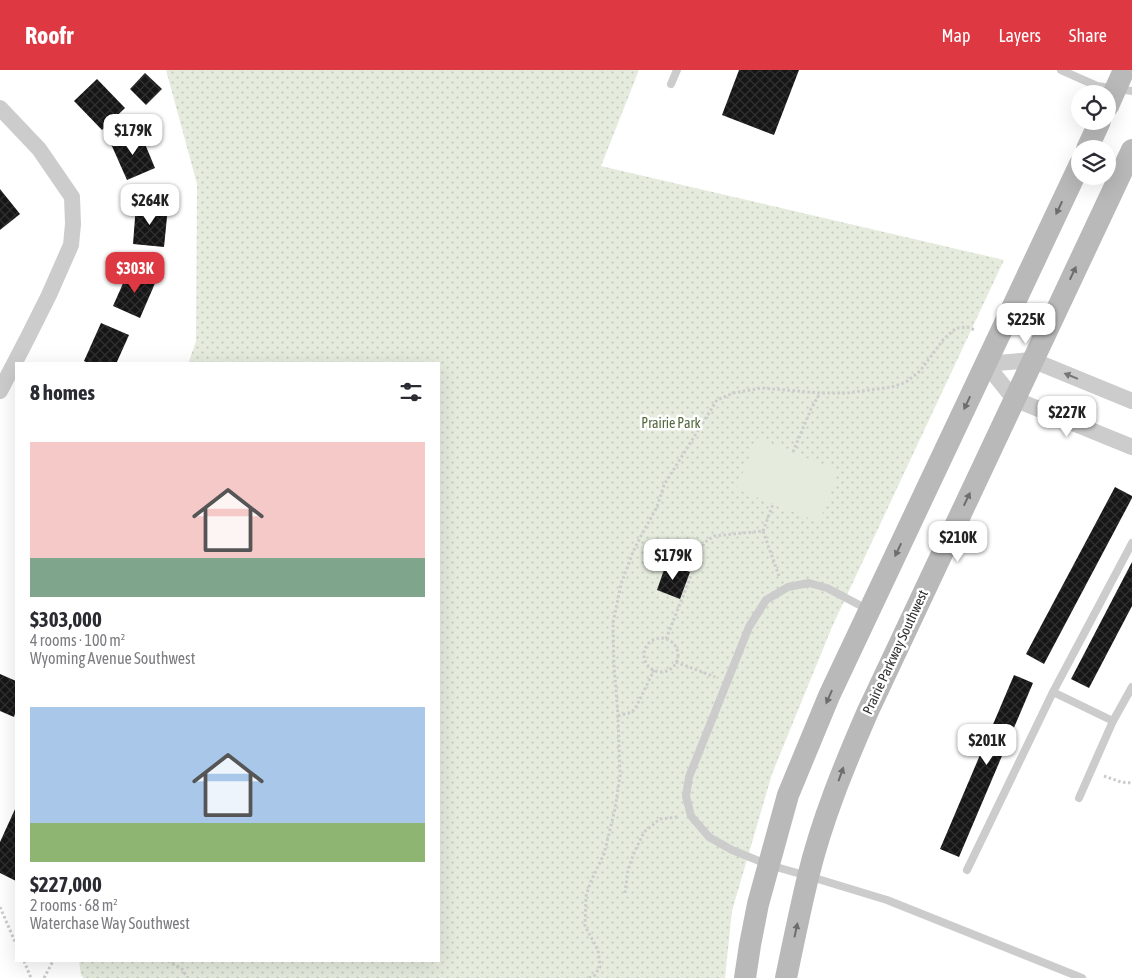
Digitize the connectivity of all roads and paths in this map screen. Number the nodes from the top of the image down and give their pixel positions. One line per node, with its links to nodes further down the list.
1 (677, 70): 3 (lane)
2 (1061, 70): 4 (lane)
3 (671, 84)
4 (1120, 89)
5 (0, 108): 11 (street)
6 (1132, 150): 9 (street, Prairie Parkway Southwest, one-way to 6)
7 (1071, 183): 12 (street, one-way to 12)
8 (975, 330): 14 (path)
9 (1032, 360): 12 (street); 15 (street, Prairie Parkway Southwest); 16 (street, one-way to 9)
10 (15, 362): 13 (street)
11 (15, 362)
12 (986, 364): 15 (street); 23 (street, one-way to 23)
13 (0, 391)
14 (820, 393): 18 (path); 30 (path)
15 (1014, 399): 17 (street); 38 (street, Prairie Parkway Southwest, one-way to 15)
16 (1132, 401)
17 (1132, 447)
18 (793, 452)
19 (773, 504): 20 (path)
20 (762, 531): 22 (path); 24 (path)
21 (1132, 543): 29 (lane)
22 (785, 589): 23 (lane); 27 (lane)
23 (870, 610): 36 (street, one-way to 36)
24 (666, 639): 25 (path); 26 (path)
25 (676, 662): 26 (path); 27 (path)
26 (654, 670): 30 (path)
27 (727, 682): 35 (lane)
28 (1132, 687): 31 (lane)
29 (1053, 692): 31 (lane); 37 (lane)
30 (618, 716): 48 (path)
31 (1113, 721): 32 (lane)
32 (1091, 771): 33 (path); 34 (lane)
33 (1132, 783)
34 (1079, 798)
35 (691, 816): 36 (lane); 39 (path)
36 (769, 865): 38 (lane); 49 (street)
37 (967, 870)
38 (808, 876): 50 (street, Prairie Parkway Southwest, one-way to 38); 51 (lane)
39 (625, 893)
40 (0, 907): 41 (path)
41 (15, 942)
42 (24, 962): 45 (path)
43 (52, 962): 46 (path)
44 (170, 962): 47 (path)
45 (31, 978)
46 (44, 978)
47 (188, 978)
48 (589, 978)
49 (745, 978)
50 (786, 978)
51 (1082, 978)

